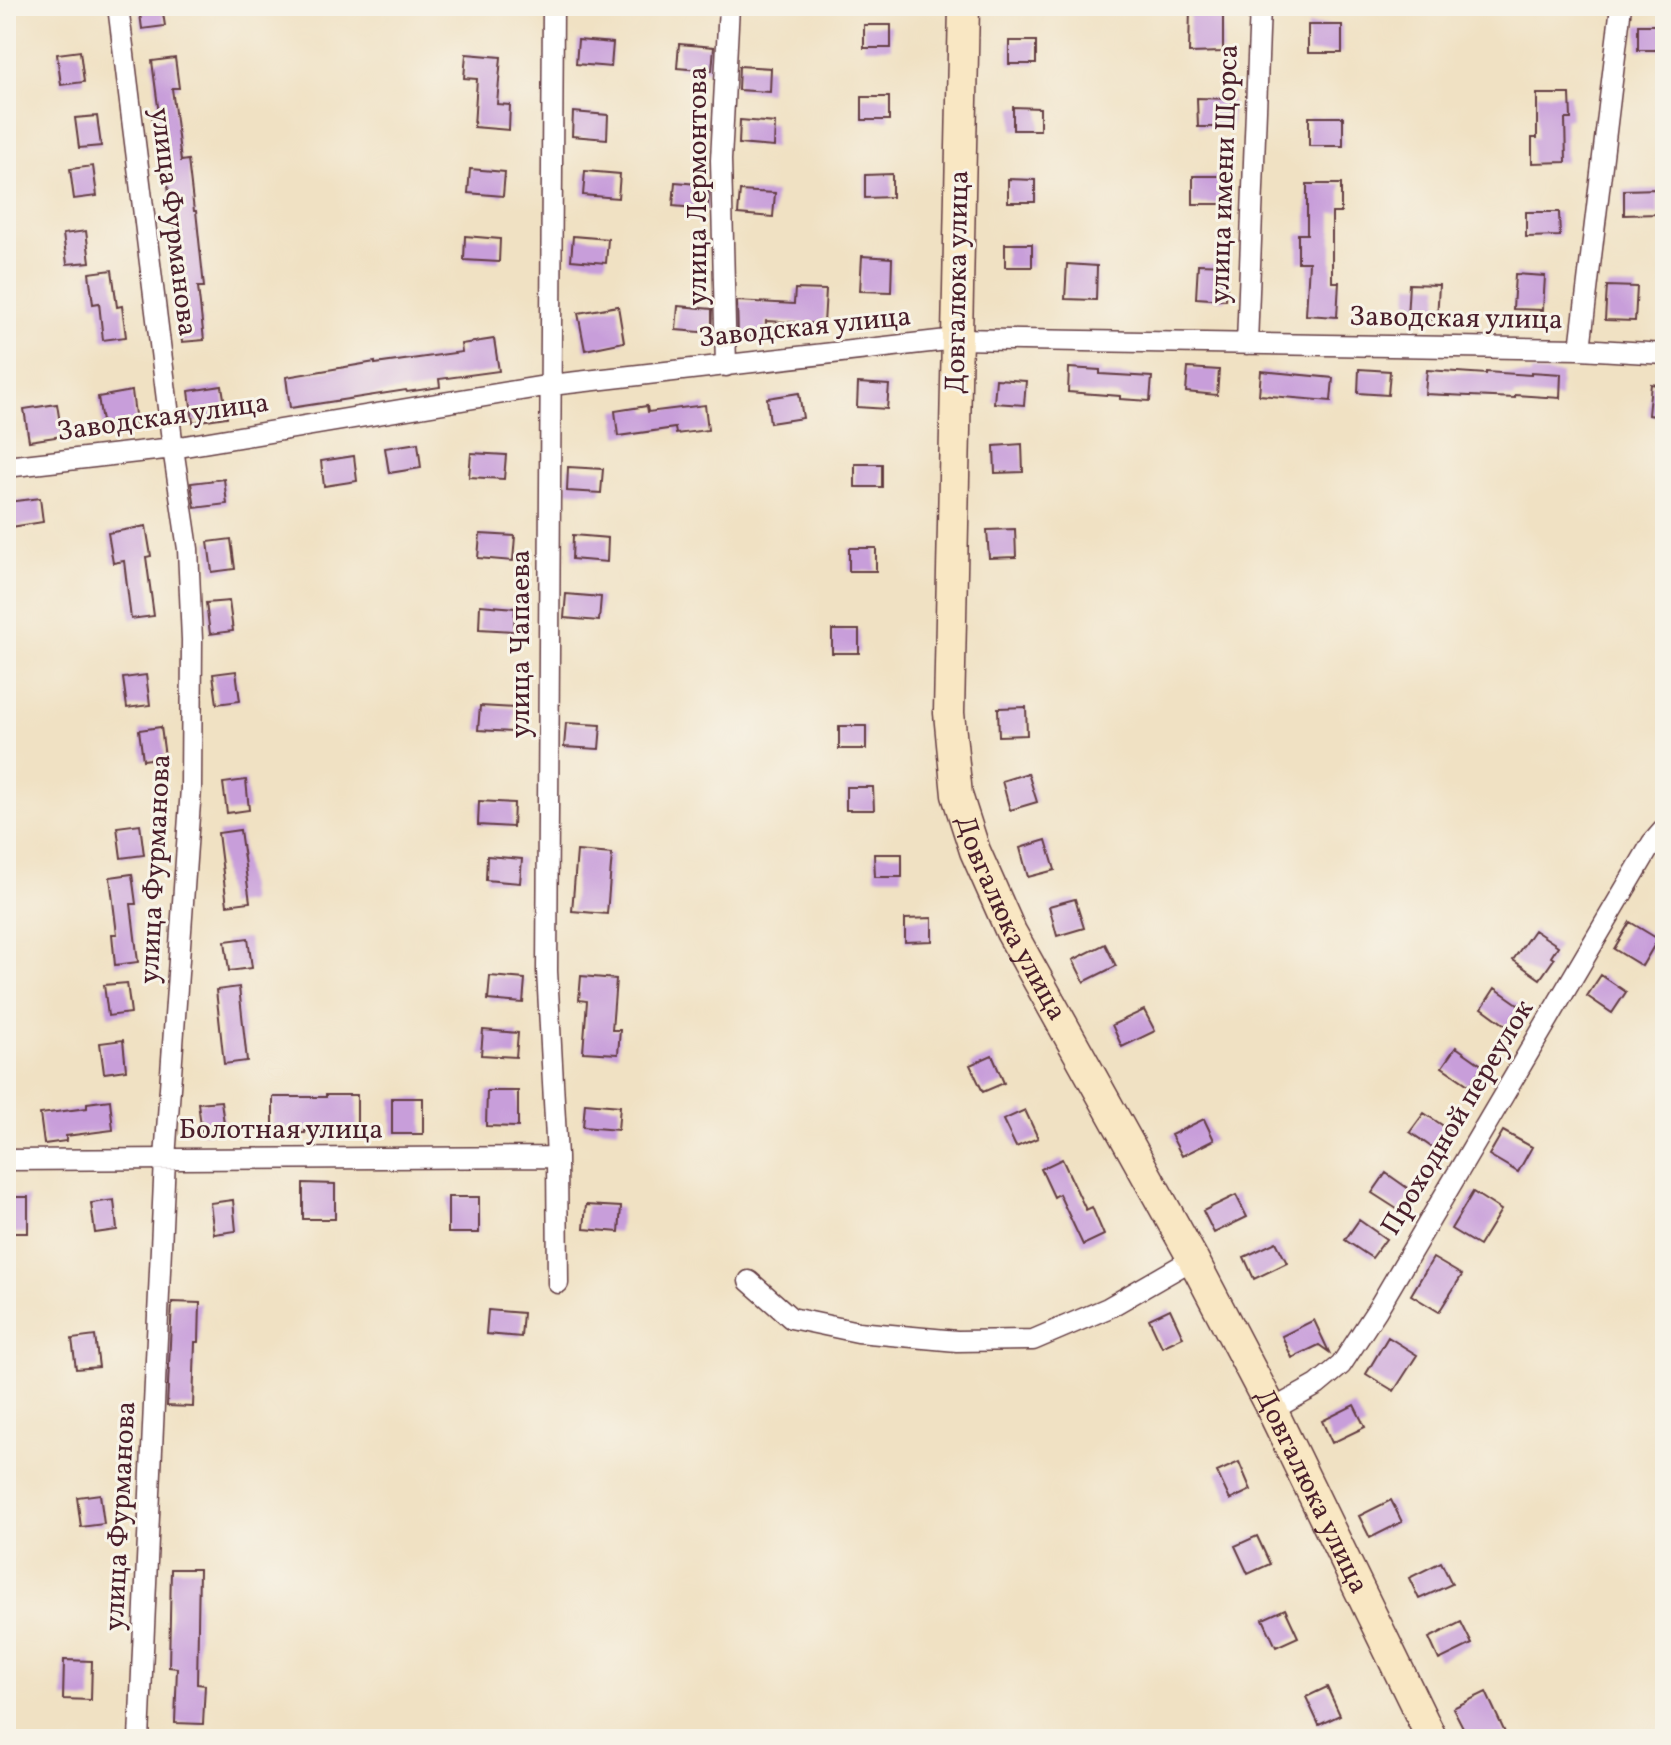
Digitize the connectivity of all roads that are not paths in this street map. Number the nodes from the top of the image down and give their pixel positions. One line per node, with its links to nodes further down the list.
1 (118, 6): 13 (street, улица Фурманова)
2 (553, 6): 12 (street, улица Чапаева)
3 (729, 6): 11 (street, улица Лермонтова)
4 (964, 6): 7 (street, Довгалюка улица)
5 (1260, 6): 8 (street, улица имени Щорса)
6 (1621, 6): 9 (street)
7 (956, 339): 8 (street, Заводская улица); 11 (street, Заводская улица); 19 (street, Довгалюка улица)
8 (1247, 344): 9 (street, Заводская улица)
9 (1580, 349): 10 (street, Заводская улица)
10 (1665, 354)
11 (726, 366): 12 (street, Заводская улица)
12 (551, 385): 13 (street, Заводская улица); 16 (street, улица Чапаева)
13 (173, 448): 14 (street, Заводская улица); 17 (street, улица Фурманова)
14 (6, 467)
15 (1665, 828): 22 (street, Проходной переулок)
16 (557, 1157): 17 (street, Болотная улица); 21 (street, улица Чапаева)
17 (165, 1159): 18 (street, Болотная улица); 23 (street, улица Фурманова)
18 (6, 1160)
19 (1193, 1259): 20 (street); 22 (street, Довгалюка улица)
20 (749, 1281)
21 (558, 1283)
22 (1272, 1410): 24 (street, Довгалюка улица)
23 (139, 1739)
24 (1432, 1739)

